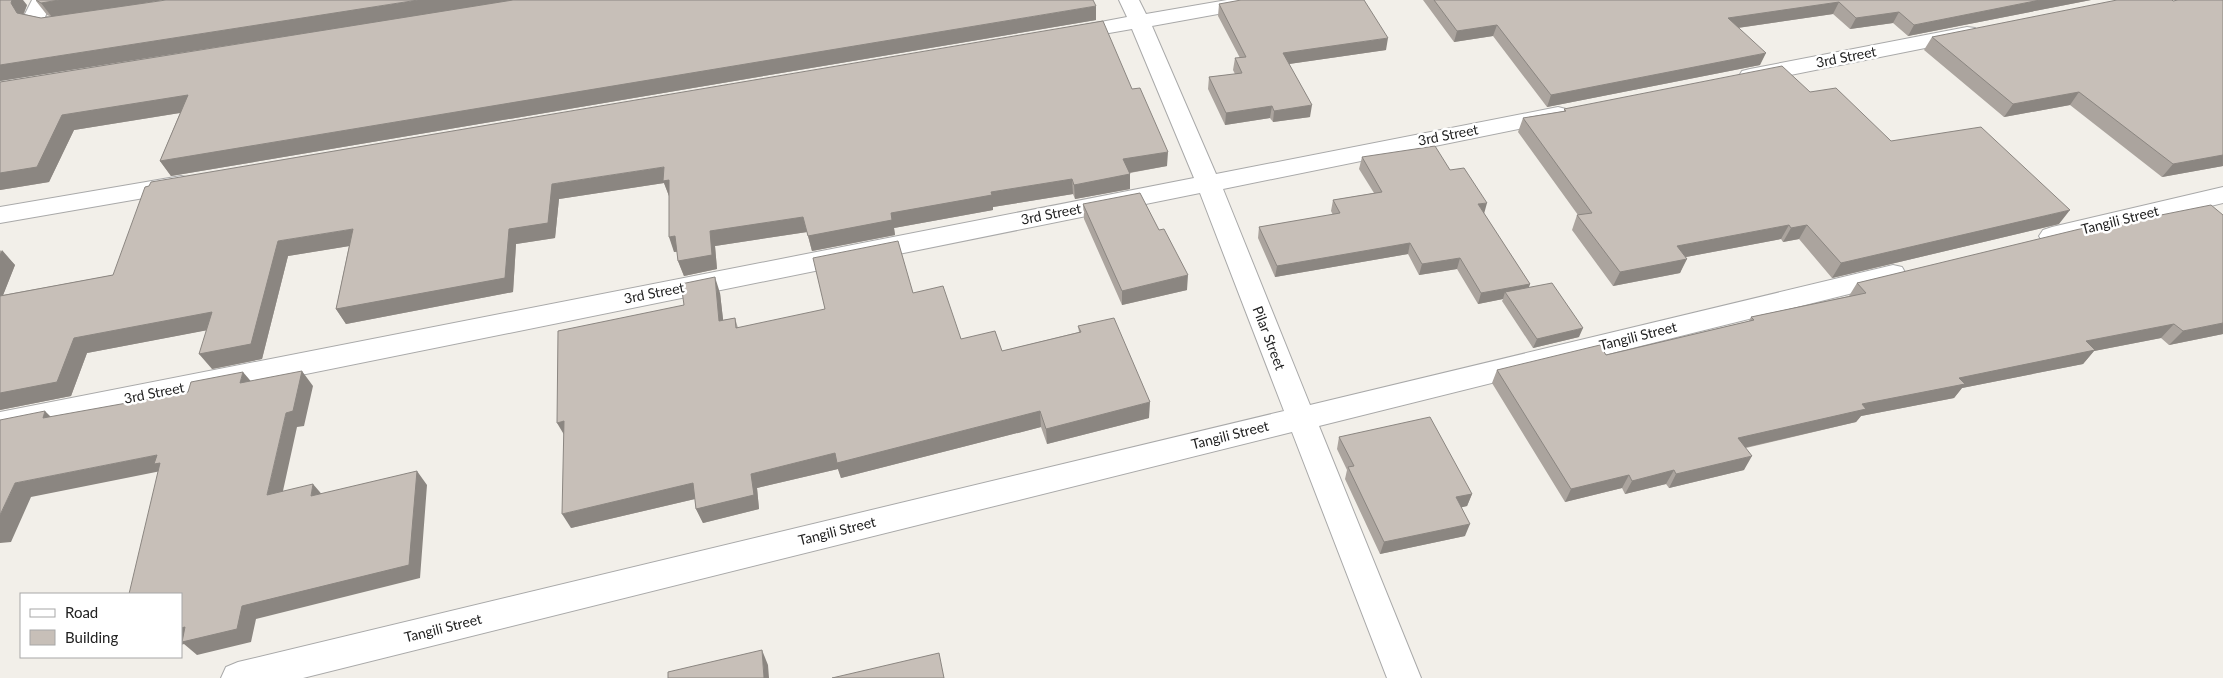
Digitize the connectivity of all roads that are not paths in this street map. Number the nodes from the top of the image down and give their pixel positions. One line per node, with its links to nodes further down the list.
1 (42, 0): 4 (street)
2 (1129, 0): 5 (street, Pilar Street)
3 (1262, 0): 5 (street)
4 (91, 19)
5 (1140, 22): 7 (street); 11 (street, Pilar Street)
6 (1986, 29): 8 (street, 3rd Street)
7 (1052, 37)
8 (1733, 79)
9 (1578, 110): 11 (street, 3rd Street)
10 (206, 180): 13 (street)
11 (1208, 183): 16 (street, Pilar Street); 17 (street, 3rd Street)
12 (2223, 195): 14 (street, Tangili Street)
13 (0, 215)
14 (2029, 242)
15 (1922, 268): 16 (street, Tangili Street)
16 (1300, 417): 18 (street, Tangili Street); 19 (street, Pilar Street)
17 (0, 424)
18 (238, 678)
19 (1404, 678)

